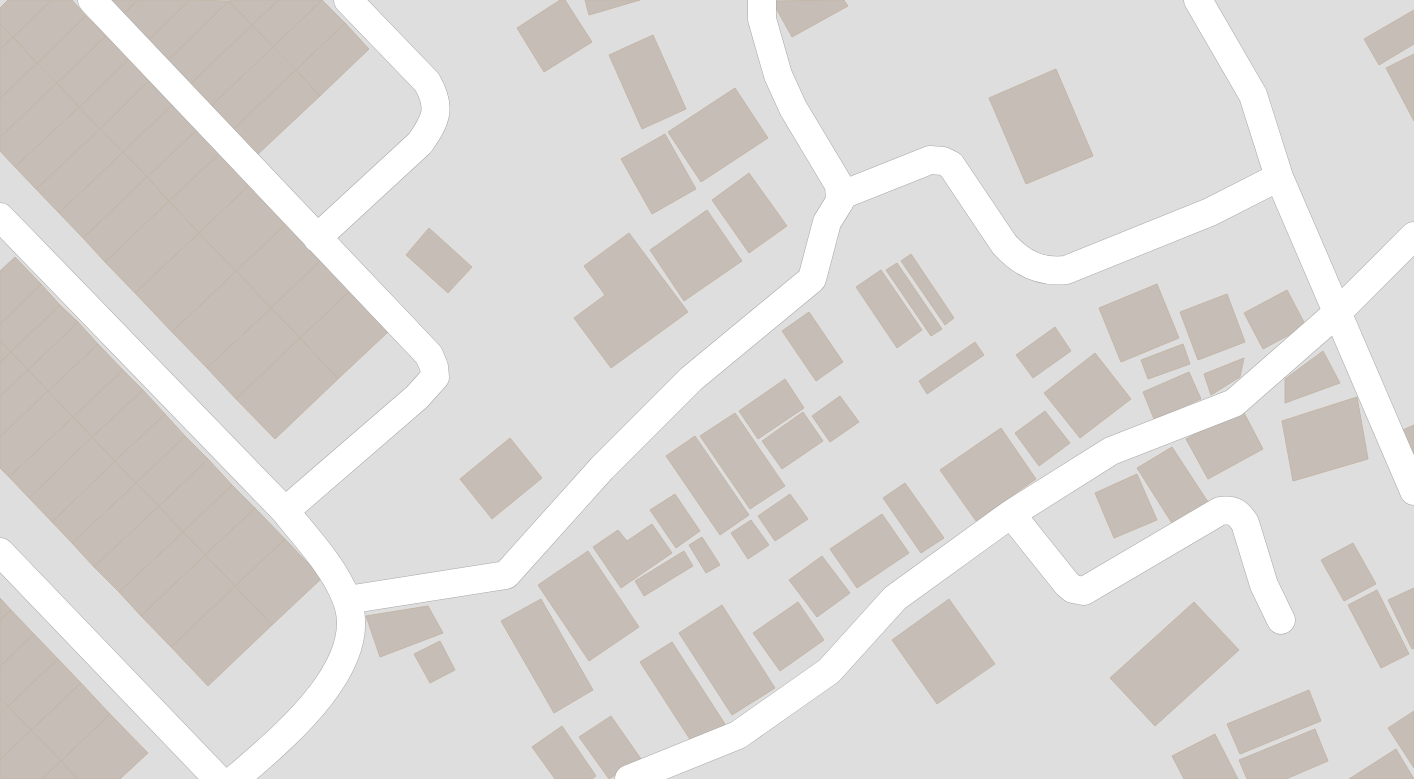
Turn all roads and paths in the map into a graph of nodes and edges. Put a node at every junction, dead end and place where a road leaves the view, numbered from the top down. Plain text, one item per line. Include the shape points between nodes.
1 (92, 0) edge
2 (348, 0) edge
3 (762, 0) edge
4 (1198, 0) edge
5 (1279, 177) junction
6 (842, 195) junction
7 (0, 217) edge
8 (1414, 236) edge
9 (317, 238) junction
10 (1338, 312) junction
11 (1414, 491) edge
12 (285, 511) junction
13 (1011, 514) junction
14 (0, 552) edge
15 (347, 600) junction
16 (1281, 620) dead end
17 (218, 779) edge
18 (235, 779) edge
19 (629, 779) edge

1 - 9 street
2 - 9 street via 427,82 437,107 432,125 420,144
3 - 6 street via 762,19 778,75
4 - 5 street via 1253,95
5 - 6 street via 1210,212 1066,270 1052,272 1014,256 951,165 944,161 930,160
5 - 10 street
6 - 15 street via 839,206 826,222 812,279 691,379 602,468 506,575
7 - 12 street
8 - 10 street
9 - 12 street via 429,355 435,377 417,397
10 - 11 street
10 - 13 street via 1234,403 1111,451
12 - 15 street via 335,575
13 - 16 street via 1068,584 1084,591 1220,511 1230,510 1239,514 1245,523 1264,585
13 - 19 street via 895,598 830,671 738,734
14 - 17 street
15 - 18 street via 349,645 337,671 291,729

